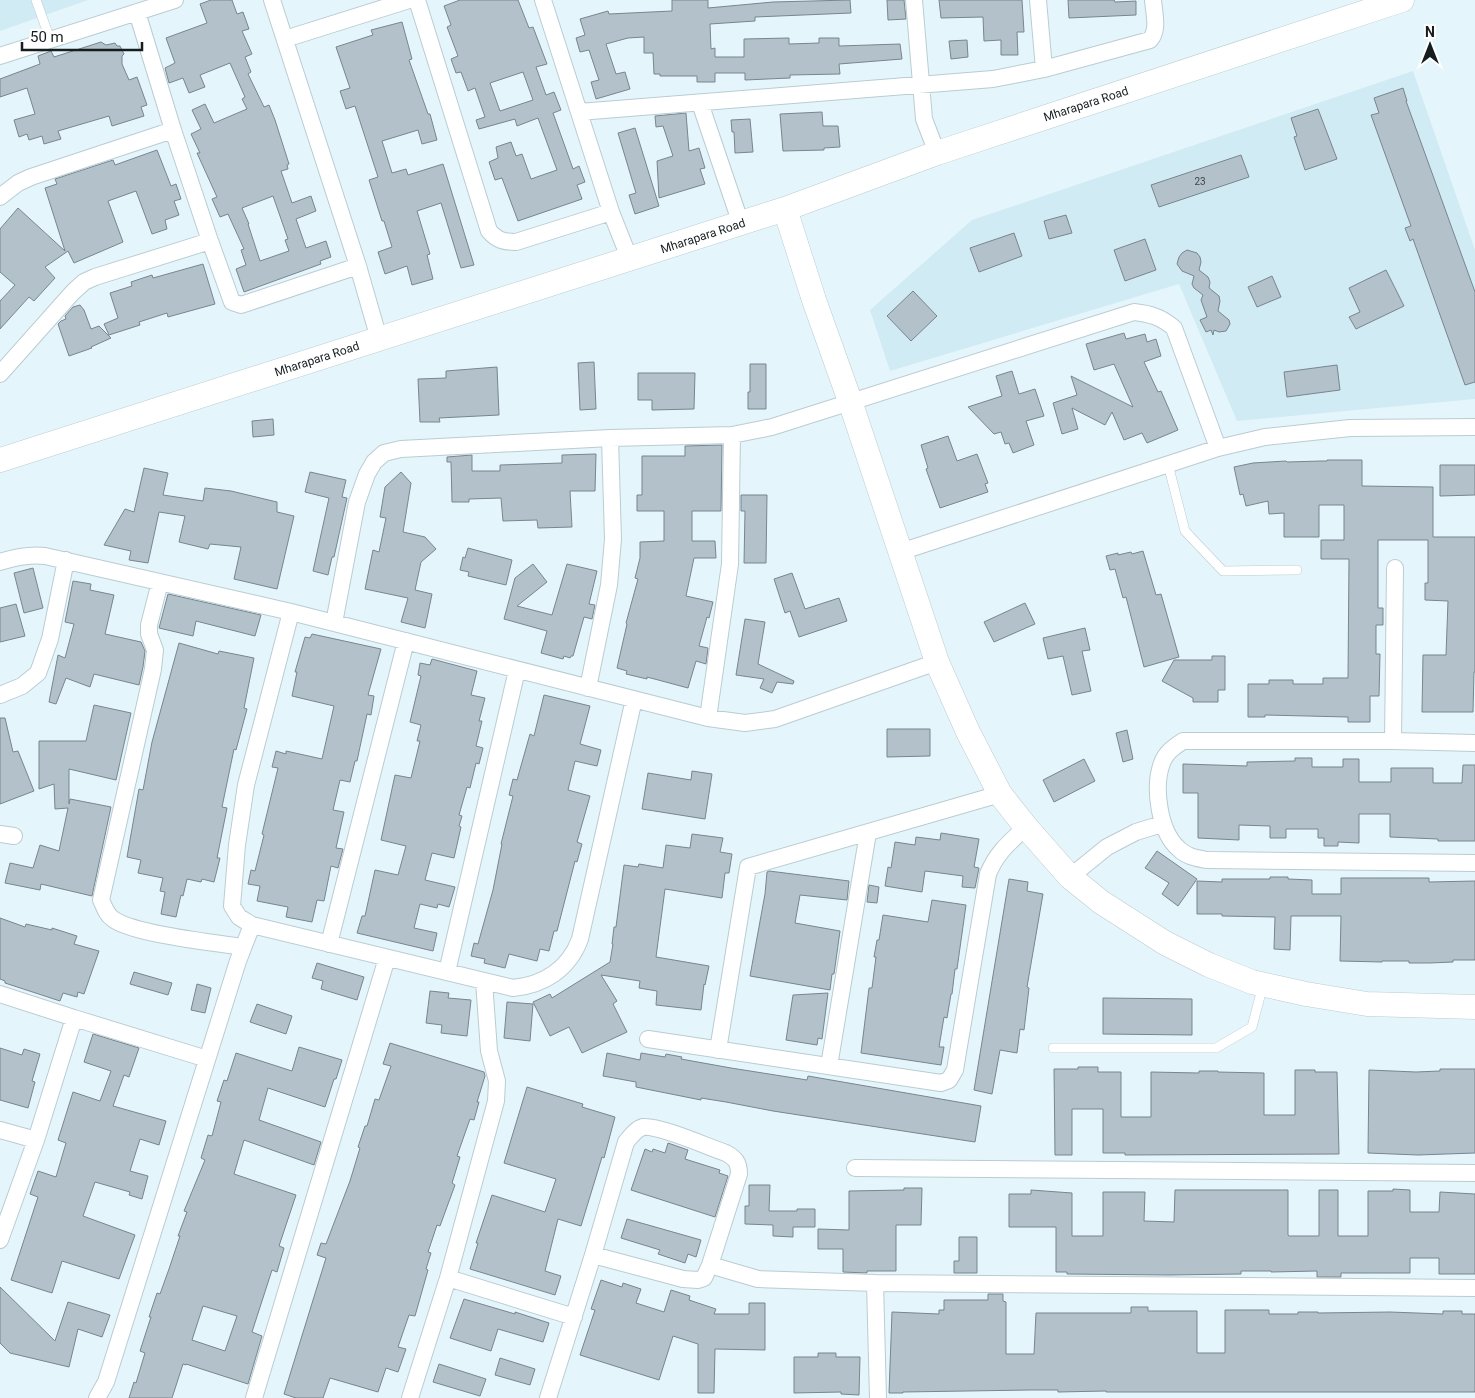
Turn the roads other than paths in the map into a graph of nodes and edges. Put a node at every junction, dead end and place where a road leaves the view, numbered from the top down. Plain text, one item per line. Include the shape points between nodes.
1 (36, 0) edge
2 (175, 0) edge
3 (272, 0) edge
4 (409, 0) edge
5 (417, 0) edge
6 (544, 0) edge
7 (914, 0) edge
8 (1038, 0) edge
9 (1153, 0) edge
10 (1402, 0) edge
11 (137, 12) junction
12 (50, 39) junction
13 (285, 39) junction
14 (0, 56) edge
15 (1044, 69) junction
16 (921, 85) junction
17 (700, 103) junction
18 (579, 112) junction
19 (173, 130) junction
20 (937, 153) junction
21 (0, 197) edge
22 (785, 209) junction
23 (611, 212) junction
24 (741, 224) junction
25 (210, 241) junction
26 (630, 260) junction
27 (358, 266) junction
28 (379, 339) junction
29 (0, 374) edge
30 (850, 401) junction
31 (1475, 427) edge
32 (732, 435) junction
33 (610, 438) junction
34 (1218, 448) junction
35 (0, 460) edge
36 (1168, 464) junction
37 (900, 552) junction
38 (66, 560) junction
39 (0, 562) edge
40 (1395, 568) dead end
41 (1297, 570) dead end
42 (160, 582) junction
43 (291, 612) junction
44 (334, 623) junction
45 (406, 641) junction
46 (937, 662) junction
47 (517, 670) junction
48 (588, 688) junction
49 (0, 695) edge
50 (634, 699) junction
51 (708, 718) junction
52 (1393, 741) junction
53 (1475, 743) edge
54 (1000, 794) junction
55 (1162, 824) junction
56 (1026, 827) junction
57 (868, 833) junction
58 (1475, 863) edge
59 (1070, 877) junction
60 (252, 925) junction
61 (330, 944) junction
62 (243, 947) junction
63 (387, 958) junction
64 (447, 972) junction
65 (484, 981) junction
66 (1263, 984) junction
67 (0, 994) edge
68 (1475, 1007) edge
69 (74, 1018) junction
70 (648, 1040) dead end
71 (1053, 1048) dead end
72 (718, 1050) junction
73 (207, 1059) junction
74 (829, 1066) junction
75 (0, 1130) edge
76 (36, 1140) junction
77 (855, 1168) dead end
78 (1475, 1173) edge
79 (0, 1240) edge
80 (593, 1255) junction
81 (710, 1265) junction
82 (448, 1278) junction
83 (875, 1283) junction
84 (1475, 1288) edge
85 (574, 1317) junction
86 (97, 1398) edge
87 (254, 1398) edge
88 (410, 1398) edge
89 (548, 1398) edge
90 (878, 1398) edge

1 - 12 lane
2 - 11 street
3 - 13 street
4 - 13 street
5 - 23 street via 489,231 496,239 516,242
6 - 18 street
7 - 16 street
8 - 15 street
9 - 15 street via 1156,29 1150,40
10 - 20 main road, Mharapara Road
11 - 12 street
11 - 19 street
12 - 14 street
13 - 27 street
15 - 16 street via 993,79
16 - 17 street
16 - 20 street via 924,119
17 - 18 street
17 - 24 street
18 - 23 street
19 - 21 street via 31,177
19 - 25 street
20 - 22 main road, Mharapara Road
22 - 24 main road, Mharapara Road
22 - 30 main road
23 - 26 street
24 - 26 main road, Mharapara Road
25 - 27 street via 232,302 241,305
25 - 29 street via 84,282
26 - 28 main road, Mharapara Road
27 - 28 street
28 - 35 main road, Mharapara Road
30 - 32 street via 772,427
30 - 34 street via 1134,312 1150,314 1174,328
30 - 37 main road
31 - 34 street via 1350,428 1265,437
32 - 33 street
32 - 51 street via 730,564
33 - 44 street via 401,449 384,453 374,462 357,502
33 - 48 street via 614,539 609,585
34 - 36 street
36 - 37 street
36 - 41 lane via 1185,531 1223,571
37 - 46 main road
38 - 39 street via 32,554
38 - 42 street
38 - 49 street via 50,639 38,673 22,686
40 - 52 street
42 - 43 street
42 - 62 street via 149,625 155,650 153,669 101,900 108,915 134,928
43 - 44 street
43 - 60 street via 246,785 237,846 232,906 239,917
44 - 45 street
45 - 47 street
45 - 61 street
46 - 51 street via 775,719 745,724
46 - 54 main road
47 - 48 street
47 - 64 street
48 - 50 street
50 - 51 street
50 - 65 street via 576,952 562,968 530,986 513,988
52 - 53 street
52 - 55 street via 1183,741 1170,750 1162,762 1157,781
54 - 56 main road
54 - 57 street
55 - 58 street via 1179,850 1191,857 1207,860
55 - 59 street via 1108,846
56 - 59 main road
56 - 74 street via 1002,849 988,874 955,1070 949,1080 941,1082
57 - 72 street via 748,867
57 - 74 street
59 - 66 main road via 1101,902 1165,943 1209,965
60 - 61 street
60 - 62 street
61 - 63 street
62 - 73 street
63 - 64 street
63 - 87 street
64 - 65 street
65 - 82 street via 489,1052 497,1081 496,1101
66 - 68 main road via 1367,1004
66 - 71 lane via 1252,1027 1216,1048
67 - 69 street
69 - 73 street
69 - 76 street
70 - 72 street
72 - 74 street
73 - 86 street via 106,1382
75 - 76 street
76 - 79 street
77 - 78 street
80 - 81 street via 683,1279 704,1278
80 - 81 street via 626,1142 642,1128 655,1128 726,1153 738,1165
80 - 85 street
81 - 83 street via 758,1280
82 - 85 street
82 - 88 street
83 - 84 street
83 - 90 street
85 - 89 street

